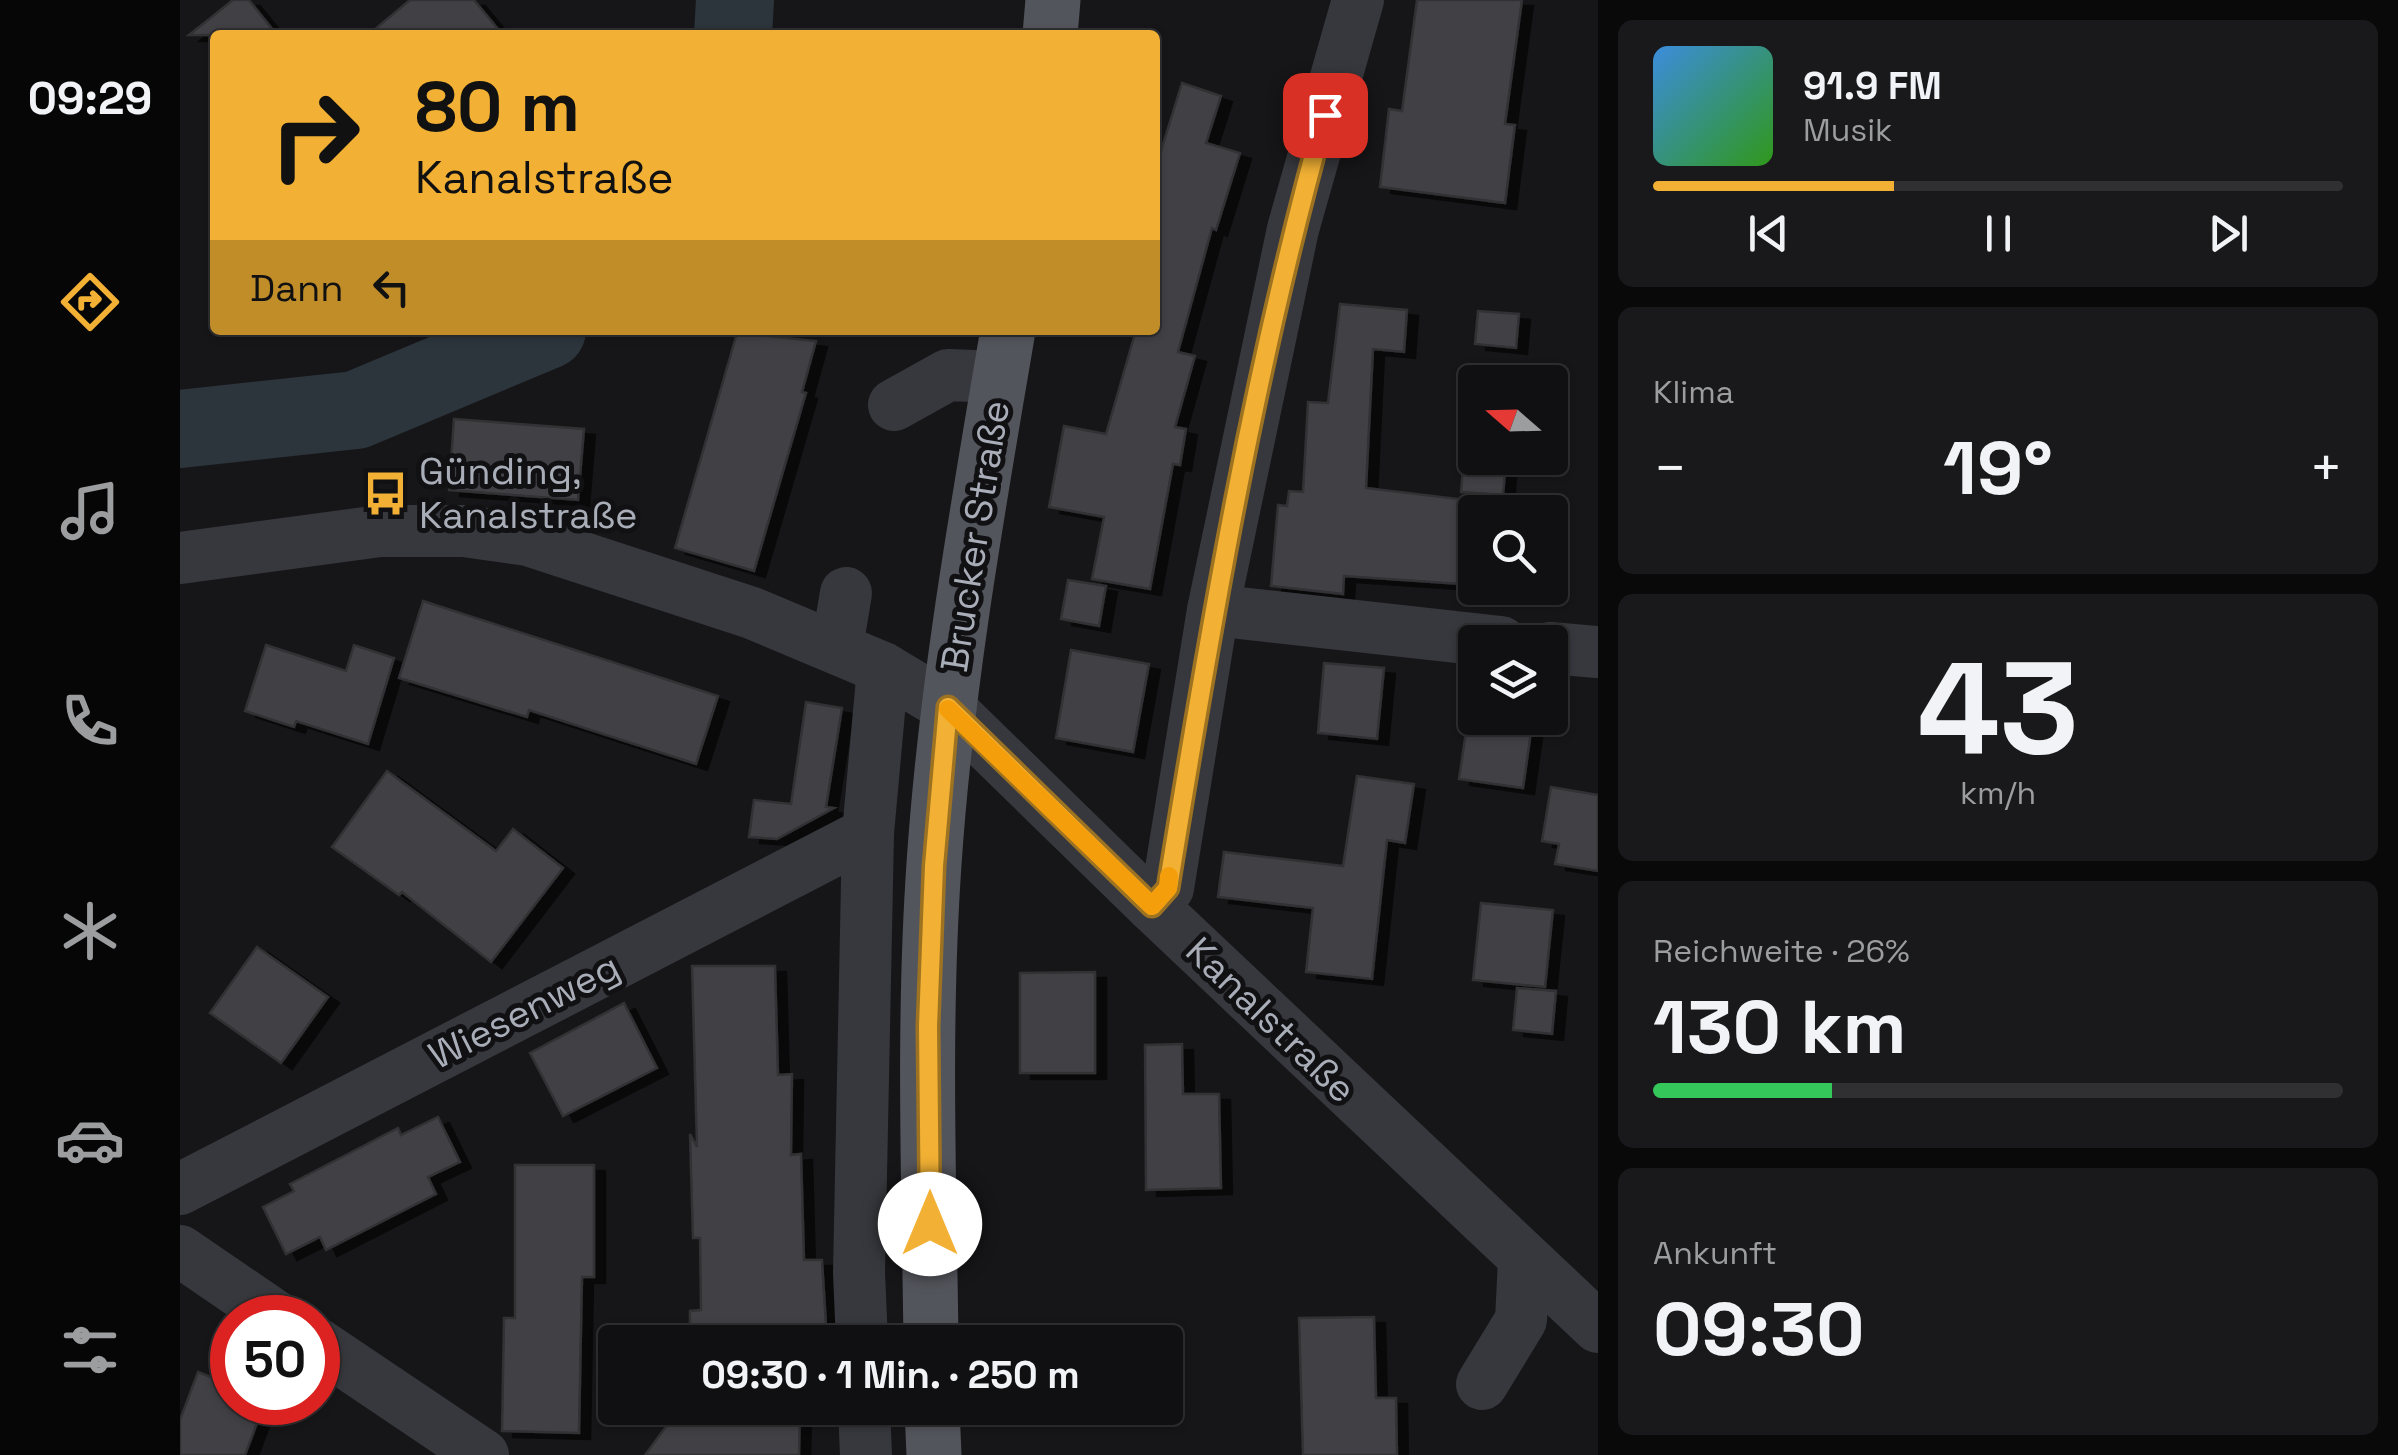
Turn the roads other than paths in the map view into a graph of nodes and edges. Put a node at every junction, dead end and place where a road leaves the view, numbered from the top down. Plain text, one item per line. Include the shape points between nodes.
1 (1053, 0) edge
2 (1358, 0) edge
3 (1050, 30) edge
4 (1004, 354) edge
5 (894, 406) dead end
6 (180, 558) edge
7 (846, 593) dead end
8 (1213, 610) junction
9 (1458, 637) edge
10 (1568, 650) edge
11 (1598, 652) edge
12 (860, 657) junction
13 (948, 707) junction
14 (868, 834) junction
15 (1152, 906) junction
16 (180, 1189) edge
17 (180, 1251) edge
18 (1524, 1260) junction
19 (244, 1295) edge
20 (861, 1325) edge
21 (931, 1325) edge
22 (1598, 1327) edge
23 (340, 1359) edge
24 (1482, 1384) dead end
25 (865, 1425) edge
26 (933, 1425) edge
27 (482, 1455) edge
28 (866, 1455) edge
29 (934, 1455) edge

1 - 3 main road
2 - 8 street via 1293,229
4 - 5 street
4 - 13 main road, Brucker Straße
6 - 12 street, Kanalstraße via 380,530 528,540 675,586
7 - 12 street
8 - 9 street
8 - 15 street via 1168,888
10 - 11 street
12 - 13 street, Kanalstraße
12 - 14 street
13 - 15 street, Kanalstraße
13 - 21 main road, Brucker Straße via 928,1026
14 - 16 street, Wiesenweg
14 - 20 street
15 - 18 street, Kanalstraße
17 - 19 street
18 - 22 street, Kanalstraße
18 - 24 street via 1522,1320
23 - 27 street
25 - 28 street
26 - 29 main road

